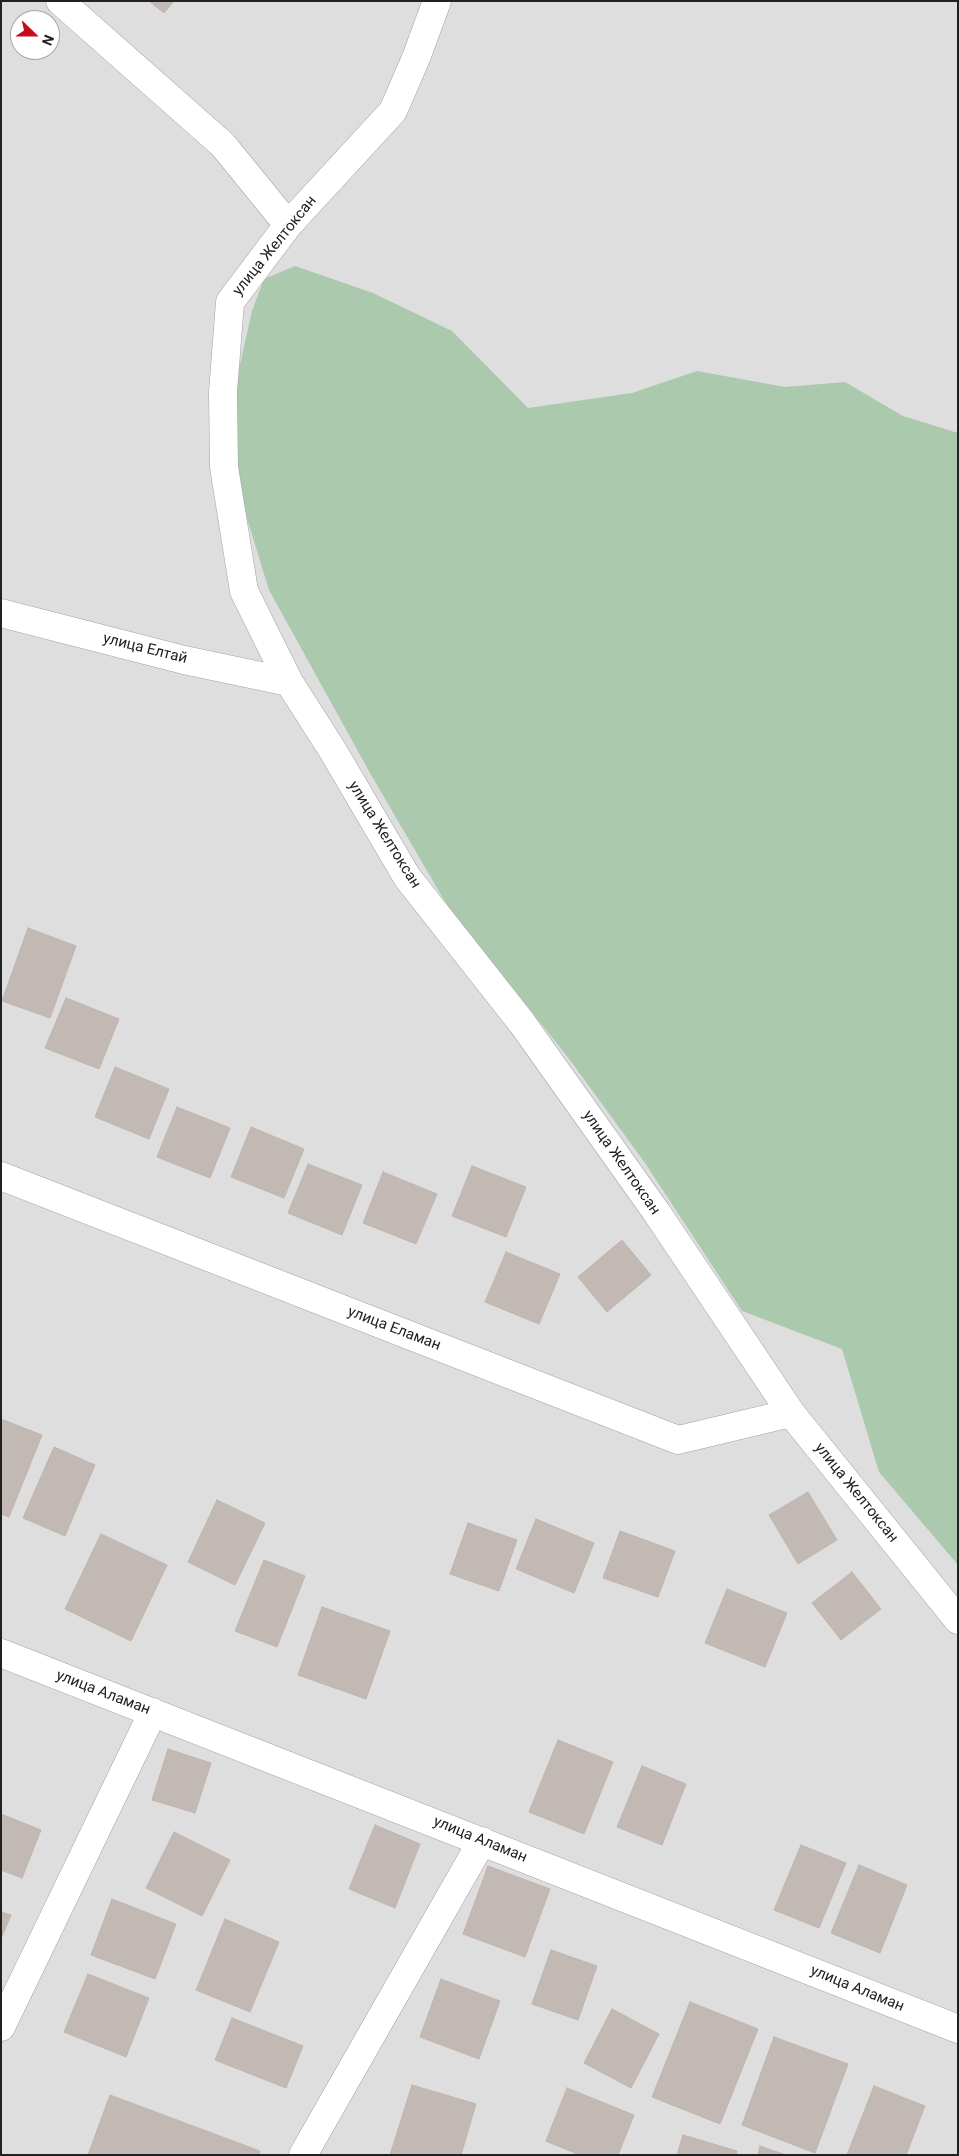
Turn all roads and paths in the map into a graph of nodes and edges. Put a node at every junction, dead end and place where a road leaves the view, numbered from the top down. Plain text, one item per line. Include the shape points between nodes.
1 (60, 1) edge
2 (437, 1) edge
3 (288, 226) junction
4 (1, 613) edge
5 (289, 682) junction
6 (1, 1176) edge
7 (791, 1413) junction
8 (958, 1620) edge
9 (1, 1653) edge
10 (153, 1712) junction
11 (482, 1841) junction
12 (1, 2027) edge
13 (958, 2029) edge
14 (303, 2155) edge

1 - 3 street via 224,145
2 - 3 street, улица Желтоксан via 393,111
3 - 5 street, улица Желтоксан via 230,302 223,392 224,467 244,591
4 - 5 street, улица Елтай via 184,660
5 - 7 street, улица Желтоксан via 407,876 522,1023 657,1213
6 - 7 street, улица Еламан via 678,1440
7 - 8 street, улица Желтоксан
9 - 10 street, улица Аламан
10 - 11 street, улица Аламан
10 - 12 street
11 - 13 street, улица Аламан
11 - 14 street

